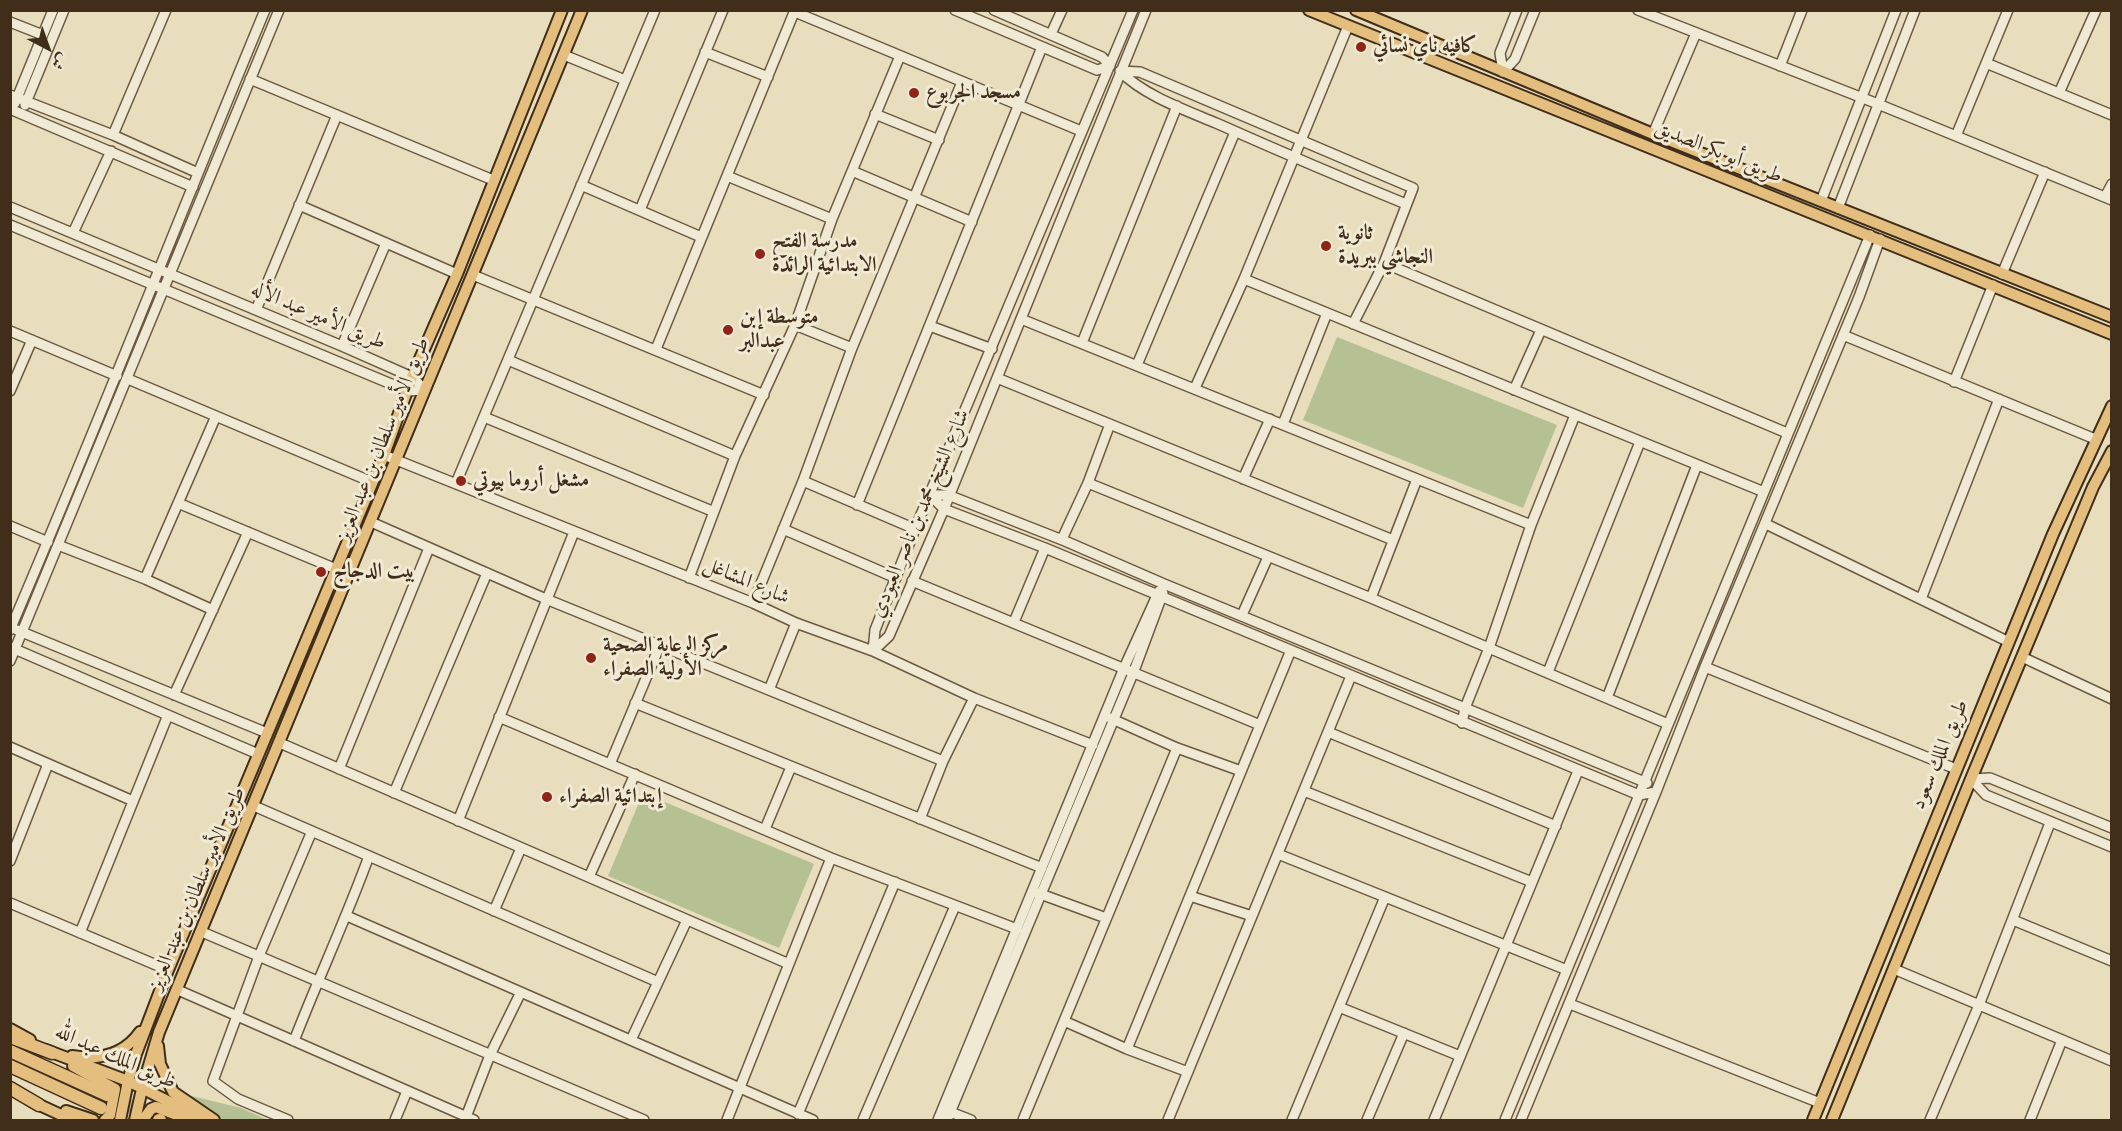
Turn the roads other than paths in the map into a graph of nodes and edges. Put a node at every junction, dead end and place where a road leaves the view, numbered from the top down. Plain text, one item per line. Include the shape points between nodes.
1 (53, 10) edge
2 (64, 10) edge
3 (166, 10) edge
4 (265, 10) edge
5 (279, 10) edge
6 (562, 10) edge
7 (582, 10) edge
8 (655, 10) edge
9 (723, 10) edge
10 (955, 10) edge
11 (993, 10) edge
12 (1062, 10) edge
13 (1133, 10) edge
14 (1146, 10) edge
15 (1309, 10) edge
16 (1356, 10) edge
17 (1517, 10) edge
18 (1535, 10) edge
19 (1638, 10) edge
20 (1802, 10) edge
21 (1896, 10) edge
22 (1915, 10) edge
23 (2008, 10) edge
24 (2096, 10) edge
25 (795, 11) edge
26 (10, 22) edge
27 (1348, 26) junction
28 (1696, 33) junction
29 (1052, 34) junction
30 (43, 35) junction
31 (1042, 47) junction
32 (705, 52) junction
33 (564, 55) junction
34 (900, 56) junction
35 (1986, 63) junction
36 (1110, 66) junction
37 (1780, 66) junction
38 (1120, 71) junction
39 (1503, 72) junction
40 (768, 77) junction
41 (250, 80) junction
42 (625, 80) junction
43 (962, 82) junction
44 (2059, 93) junction
45 (18, 98) edge
46 (1861, 98) junction
47 (1878, 104) junction
48 (1019, 106) junction
49 (1177, 106) junction
50 (15, 110) edge
51 (875, 114) junction
52 (2112, 115) edge
53 (337, 116) junction
54 (1081, 131) junction
55 (1235, 132) junction
56 (1653, 134) junction
57 (113, 135) junction
58 (1956, 136) junction
59 (939, 140) junction
60 (1301, 140) junction
61 (111, 151) junction
62 (1294, 158) junction
63 (852, 171) junction
64 (2045, 172) junction
65 (198, 173) junction
66 (727, 176) junction
67 (493, 180) junction
68 (2112, 184) edge
69 (581, 185) junction
70 (193, 187) junction
71 (914, 199) junction
72 (2108, 199) edge
73 (1821, 201) junction
74 (1406, 204) junction
75 (299, 205) junction
76 (10, 207) edge
77 (1838, 207) junction
78 (640, 210) junction
79 (832, 219) junction
80 (972, 222) junction
81 (10, 225) edge
82 (1882, 225) junction
83 (73, 234) junction
84 (701, 237) junction
85 (1875, 237) junction
86 (386, 243) junction
87 (1384, 263) junction
88 (158, 269) junction
89 (2002, 273) junction
90 (170, 274) junction
91 (457, 274) junction
92 (473, 275) junction
93 (1244, 279) junction
94 (153, 284) junction
95 (1993, 285) junction
96 (165, 289) junction
97 (533, 300) junction
98 (255, 310) junction
99 (1327, 313) junction
100 (2112, 317) edge
101 (1021, 319) junction
102 (1353, 324) junction
103 (795, 325) junction
104 (930, 326) junction
105 (1541, 330) junction
106 (10, 331) edge
107 (2112, 334) edge
108 (1843, 335) junction
109 (32, 340) junction
110 (1082, 343) junction
111 (342, 346) junction
112 (852, 348) junction
113 (656, 349) junction
114 (992, 350) junction
115 (508, 360) junction
116 (1137, 365) junction
117 (117, 376) junction
118 (412, 377) junction
119 (997, 378) junction
120 (128, 379) junction
121 (1954, 382) junction
122 (1195, 388) junction
123 (425, 390) junction
124 (1514, 390) junction
125 (10, 391) edge
126 (408, 392) junction
127 (764, 395) junction
128 (1999, 399) junction
129 (2112, 406) edge
130 (1575, 415) junction
131 (216, 416) junction
132 (484, 417) junction
133 (1270, 419) junction
134 (1110, 424) junction
135 (1283, 424) junction
136 (1787, 433) junction
137 (2095, 439) junction
138 (1640, 442) junction
139 (2112, 451) edge
140 (384, 455) junction
141 (735, 456) junction
142 (397, 461) junction
143 (1697, 465) junction
144 (1417, 478) junction
145 (1243, 479) junction
146 (372, 482) junction
147 (802, 482) junction
148 (456, 483) junction
149 (1088, 483) junction
150 (1764, 492) junction
151 (930, 495) junction
152 (948, 495) junction
153 (178, 503) junction
154 (857, 505) junction
155 (944, 509) junction
156 (712, 511) junction
157 (371, 522) junction
158 (1766, 524) junction
159 (1531, 525) junction
160 (10, 526) edge
161 (783, 529) junction
162 (915, 529) junction
163 (248, 532) junction
164 (574, 532) junction
165 (1062, 539) junction
166 (1393, 540) junction
167 (48, 542) junction
168 (58, 545) junction
169 (429, 548) junction
170 (1045, 548) junction
171 (1269, 557) junction
172 (336, 569) junction
173 (488, 573) junction
174 (689, 578) junction
175 (896, 578) junction
176 (145, 579) junction
177 (912, 581) junction
178 (1164, 584) junction
179 (1159, 596) junction
180 (1371, 598) junction
181 (546, 599) junction
182 (1921, 599) junction
183 (753, 603) junction
184 (213, 610) junction
185 (1242, 615) junction
186 (1014, 622) junction
187 (796, 623) junction
188 (11, 628) edge
189 (22, 632) junction
190 (2009, 642) junction
191 (660, 645) junction
192 (13, 648) edge
193 (1489, 648) junction
194 (1291, 650) junction
195 (873, 651) junction
196 (2022, 657) junction
197 (10, 661) edge
198 (1705, 667) junction
199 (1129, 670) junction
200 (1548, 672) junction
201 (1351, 676) junction
202 (769, 690) junction
203 (174, 695) junction
204 (974, 698) junction
205 (1607, 698) junction
206 (2112, 699) edge
207 (636, 703) junction
208 (1465, 708) junction
209 (168, 715) junction
210 (499, 717) junction
211 (1109, 718) junction
212 (1462, 723) junction
213 (1668, 724) junction
214 (1260, 725) junction
215 (1328, 732) junction
216 (267, 733) junction
217 (280, 743) junction
218 (1093, 746) junction
219 (10, 747) edge
220 (1177, 748) junction
221 (258, 754) junction
222 (943, 761) junction
223 (48, 764) junction
224 (610, 764) junction
225 (791, 766) junction
226 (339, 769) junction
227 (1956, 769) junction
228 (1241, 771) junction
229 (1578, 771) junction
230 (635, 774) junction
231 (1971, 779) junction
232 (1645, 780) junction
233 (1304, 791) junction
234 (1656, 792) junction
235 (394, 793) junction
236 (1639, 795) junction
237 (133, 801) junction
238 (254, 806) junction
239 (920, 819) junction
240 (458, 821) junction
241 (2050, 823) junction
242 (1556, 826) junction
243 (2112, 828) edge
244 (765, 829) junction
245 (312, 831) junction
246 (2112, 847) edge
247 (521, 848) junction
248 (1278, 854) junction
249 (369, 856) junction
250 (831, 858) junction
251 (10, 861) edge
252 (1042, 868) junction
253 (589, 877) junction
254 (895, 882) junction
255 (1532, 882) junction
256 (1037, 893) junction
257 (1190, 896) junction
258 (1385, 897) junction
259 (10, 903) edge
260 (955, 906) junction
261 (494, 911) junction
262 (347, 916) junction
263 (1252, 916) junction
264 (1106, 918) junction
265 (687, 920) junction
266 (2013, 920) junction
267 (1017, 929) junction
268 (202, 932) junction
269 (80, 933) junction
270 (1506, 946) junction
271 (259, 956) junction
272 (2112, 961) edge
273 (789, 964) junction
274 (1894, 969) junction
275 (168, 970) junction
276 (1567, 970) junction
277 (317, 981) junction
278 (658, 982) junction
279 (178, 990) junction
280 (521, 992) junction
281 (1570, 1004) junction
282 (1979, 1005) junction
283 (1339, 1007) junction
284 (236, 1015) junction
285 (150, 1017) junction
286 (1064, 1021) junction
287 (10, 1029) edge
288 (159, 1032) junction
289 (1404, 1033) junction
290 (10, 1037) edge
291 (631, 1040) junction
292 (2062, 1040) junction
293 (294, 1041) junction
294 (1127, 1049) junction
295 (10, 1051) edge
296 (52, 1053) junction
297 (490, 1055) junction
298 (1460, 1056) junction
299 (2112, 1061) edge
300 (10, 1066) edge
301 (1188, 1072) junction
302 (128, 1081) junction
303 (142, 1089) junction
304 (739, 1089) junction
305 (10, 1090) edge
306 (407, 1091) junction
307 (107, 1095) tunnel mouth
308 (1820, 1103) junction
309 (39, 1105) junction
310 (103, 1114) edge
311 (798, 1114) junction
312 (947, 1114) edge
313 (470, 1119) edge
314 (59, 1120) edge
315 (72, 1120) edge
316 (93, 1120) edge
317 (120, 1120) edge
318 (135, 1120) edge
319 (143, 1120) edge
320 (191, 1120) edge
321 (205, 1120) edge
322 (214, 1120) edge
323 (288, 1120) edge
324 (395, 1120) edge
325 (644, 1120) edge
326 (726, 1120) edge
327 (813, 1120) edge
328 (863, 1120) edge
329 (938, 1120) edge
330 (971, 1120) edge
331 (1023, 1120) edge
332 (1168, 1120) edge
333 (1292, 1120) edge
334 (1367, 1120) edge
335 (1434, 1120) edge
336 (1505, 1120) edge
337 (1521, 1120) edge
338 (1813, 1120) edge
339 (1832, 1120) edge
340 (1930, 1120) edge
341 (2030, 1120) edge

1 - 30 street
2 - 45 street
3 - 57 street
4 - 65 street
5 - 41 street
6 - 67 main road, طريق الأمير سلطان بن عبد العزيز
7 - 33 main road, طريق الأمير سلطان بن عبد العزيز
8 - 42 street
9 - 32 street
10 - 31 street
11 - 29 street
12 - 29 street
13 - 36 street, شارع الشيخ محمد بن ناصر العبودي
14 - 38 street, شارع الشيخ محمد بن ناصر العبودي
15 - 27 main road, طريق أبو بكر الصديق
16 - 39 main road, طريق أبو بكر الصديق
17 - 39 street via 1500,53
18 - 39 street via 1515,59
19 - 28 street
20 - 37 street
21 - 46 street
22 - 47 street
23 - 35 street
24 - 44 street
25 - 34 street
25 - 40 street
26 - 30 street
27 - 60 street
27 - 85 main road, طريق أبو بكر الصديق
28 - 37 street
28 - 56 street
29 - 36 street via 1102,57
30 - 45 street
31 - 36 street via 1097,70
31 - 48 street
32 - 40 street
32 - 78 street
33 - 42 street
33 - 92 main road, طريق الأمير سلطان بن عبد العزيز
34 - 43 street
34 - 51 street
35 - 44 street
35 - 58 street
36 - 54 street, شارع الشيخ محمد بن ناصر العبودي
37 - 46 street
38 - 49 street via 1130,82
38 - 60 street via 1140,72
38 - 101 street, شارع الشيخ محمد بن ناصر العبودي
39 - 56 main road, طريق أبو بكر الصديق
40 - 66 street
41 - 53 street
41 - 90 street
42 - 69 street
43 - 48 street
43 - 59 street
44 - 52 street
45 - 50 street
45 - 57 street
46 - 47 street
46 - 73 street
47 - 58 street
47 - 77 street
48 - 54 street
48 - 80 street
49 - 55 street
49 - 110 street
50 - 61 street
51 - 59 street
51 - 63 street
53 - 67 street
53 - 75 street
54 - 114 street, شارع الشيخ محمد بن ناصر العبودي
55 - 62 street
55 - 116 street
56 - 73 main road, طريق أبو بكر الصديق
57 - 65 street
58 - 64 street
59 - 71 street
60 - 62 street
60 - 74 street via 1413,188
61 - 70 street
61 - 83 street
62 - 74 street
62 - 93 street
63 - 71 street
63 - 79 street
64 - 72 street
64 - 89 street
65 - 70 street
66 - 79 street
66 - 84 street
67 - 91 main road, طريق الأمير سلطان بن عبد العزيز
68 - 72 street
69 - 78 street
69 - 97 street
70 - 88 street
71 - 80 street
71 - 112 street
73 - 77 main road, طريق أبو بكر الصديق
74 - 87 street
75 - 86 street
75 - 98 street
76 - 83 street, طريق الأمير عبد الأله
77 - 82 main road, طريق أبو بكر الصديق
78 - 84 street
79 - 103 street
80 - 104 street
81 - 94 street, طريق الأمير عبد الأله
82 - 85 main road
82 - 89 main road, طريق أبو بكر الصديق
83 - 88 street, طريق الأمير عبد الأله
84 - 113 street
85 - 95 main road, طريق أبو بكر الصديق
85 - 108 street
85 - 136 street
86 - 91 street
86 - 111 street
87 - 102 street
87 - 105 street
88 - 90 street, طريق الأمير عبد الأله
88 - 94 street
89 - 100 main road, طريق أبو بكر الصديق
90 - 96 street
90 - 98 street, طريق الأمير عبد الأله
91 - 118 main road, طريق الأمير سلطان بن عبد العزيز
92 - 97 street
92 - 123 main road, طريق الأمير سلطان بن عبد العزيز
93 - 99 street
93 - 122 street
94 - 96 street, طريق الأمير عبد الأله
94 - 117 street
95 - 107 main road, طريق أبو بكر الصديق
95 - 121 street
96 - 120 street
96 - 126 street, طريق الأمير عبد الأله
97 - 113 street
97 - 115 street
98 - 111 street, طريق الأمير عبد الأله
99 - 102 street
99 - 135 street
101 - 110 street
101 - 119 street, شارع الشيخ محمد بن ناصر العبودي
102 - 124 street
103 - 112 street
103 - 127 street
104 - 114 street
104 - 154 street
105 - 124 street
105 - 136 street
106 - 109 street
108 - 121 street
108 - 158 street
109 - 117 street
109 - 125 street
110 - 116 street
111 - 118 street, طريق الأمير عبد الأله
112 - 147 street
113 - 127 street
114 - 151 street, شارع الشيخ محمد بن ناصر العبودي
115 - 132 street
115 - 141 street
116 - 122 street
117 - 167 street
118 - 123 street, طريق الأمير عبد الأله
118 - 126 main road, طريق الأمير سلطان بن عبد العزيز
119 - 134 street
119 - 152 street, شارع الشيخ محمد بن ناصر العبودي
120 - 131 street
120 - 168 street
121 - 128 street
122 - 133 street
123 - 126 street, طريق الأمير عبد الأله
123 - 142 main road, طريق الأمير سلطان بن عبد العزيز
124 - 130 street
126 - 140 main road, طريق الأمير سلطان بن عبد العزيز
127 - 141 street
128 - 137 street
128 - 182 street
129 - 137 main road, طريق الملك سعود
130 - 138 street
130 - 159 street
131 - 146 street
131 - 153 street
132 - 148 street
132 - 156 street
133 - 135 street
133 - 145 street
134 - 145 street
134 - 149 street
135 - 144 street
136 - 150 street
137 - 190 main road, طريق الملك سعود
138 - 143 street
138 - 200 street
139 - 196 main road, طريق الملك سعود
140 - 142 street, شارع المشاغل
140 - 146 main road, طريق الأمير سلطان بن عبد العزيز
141 - 156 street
142 - 148 street, شارع المشاغل
142 - 157 main road, طريق الأمير سلطان بن عبد العزيز
143 - 150 street
143 - 205 street
144 - 159 street
144 - 166 street
145 - 166 street
146 - 172 main road, طريق الأمير سلطان بن عبد العزيز
147 - 154 street
147 - 161 street
148 - 164 street, شارع المشاغل
149 - 165 street
149 - 171 street
150 - 213 street
151 - 152 street
151 - 155 street
151 - 162 street, شارع الشيخ محمد بن ناصر العبودي
152 - 155 street, شارع الشيخ محمد بن ناصر العبودي
152 - 165 street
153 - 163 street
153 - 176 street
154 - 162 street
155 - 170 street
155 - 177 street, شارع الشيخ محمد بن ناصر العبودي
156 - 174 street
157 - 169 street
157 - 217 main road, طريق الأمير سلطان بن عبد العزيز
158 - 182 street
158 - 198 street
159 - 193 street
160 - 167 street
161 - 175 street
161 - 183 street
162 - 175 street, شارع الشيخ محمد بن ناصر العبودي
163 - 172 street
163 - 184 street
164 - 174 street, شارع المشاغل
164 - 181 street
165 - 178 street
166 - 180 street
167 - 188 street
168 - 176 street
168 - 189 street
169 - 173 street
169 - 226 street
170 - 179 street
170 - 186 street
171 - 180 street
171 - 185 street
172 - 216 main road, طريق الأمير سلطان بن عبد العزيز
173 - 181 street
173 - 235 street
174 - 183 street, شارع المشاغل
175 - 195 street, شارع الشيخ محمد بن ناصر العبودي via 875,630
176 - 184 street
177 - 186 street
177 - 195 street, شارع الشيخ محمد بن ناصر العبودي via 889,636
178 - 179 street
178 - 185 street
179 - 194 street
179 - 199 street
180 - 193 street
181 - 191 street
181 - 210 street
182 - 190 street
183 - 187 street, شارع المشاغل
184 - 203 street
185 - 208 street
186 - 199 street
187 - 195 street, شارع المشاغل
187 - 202 street
188 - 189 street
189 - 192 street
189 - 203 street
190 - 227 main road, طريق الملك سعود
191 - 202 street
191 - 207 street
192 - 197 street
192 - 209 street
193 - 200 street
193 - 208 street
194 - 201 street
194 - 214 street
195 - 204 street, شارع المشاغل
196 - 206 street
196 - 231 main road, طريق الملك سعود
198 - 227 street
198 - 234 street
199 - 211 street
199 - 214 street
200 - 205 street
201 - 212 street
201 - 215 street
202 - 222 street
203 - 216 street
204 - 218 street, شارع المشاغل
204 - 222 street
205 - 213 street
207 - 224 street
207 - 225 street
208 - 212 street
208 - 232 street
209 - 221 street
209 - 237 street
210 - 224 street
210 - 240 street
211 - 218 street
211 - 220 street
211 - 256 street
212 - 229 street
213 - 232 street
214 - 228 street
215 - 233 street
215 - 242 street
216 - 221 main road, طريق الأمير سلطان بن عبد العزيز
217 - 226 street
217 - 238 main road, طريق الأمير سلطان بن عبد العزيز
218 - 252 street
219 - 223 street
220 - 228 street
220 - 264 street
221 - 275 main road, طريق الأمير سلطان بن عبد العزيز
222 - 239 street
223 - 237 street
223 - 251 street
224 - 230 street
225 - 239 street
225 - 244 street
226 - 235 street
227 - 308 main road, طريق الملك سعود
228 - 257 street
229 - 236 street
229 - 242 street
230 - 244 street
230 - 253 street
231 - 241 street via 1986,795
231 - 243 street via 1990,778
231 - 274 main road, طريق الملك سعود
232 - 234 street
232 - 236 street
233 - 248 street
233 - 255 street
234 - 236 street
234 - 281 street
235 - 240 street
236 - 276 street
237 - 269 street
238 - 245 street
238 - 268 main road, طريق الأمير سلطان بن عبد العزيز
239 - 252 street
240 - 247 street
241 - 246 street
241 - 266 street
242 - 255 street
244 - 250 street
245 - 249 street
245 - 271 street
247 - 253 street
247 - 261 street
248 - 258 street
248 - 263 street
249 - 261 street
249 - 262 street
250 - 254 street
250 - 273 street
252 - 256 street
253 - 265 street
254 - 260 street
254 - 311 street
255 - 270 street
256 - 264 street
256 - 267 street
256 - 312 street
257 - 263 street
257 - 294 street
258 - 270 street
258 - 283 street
259 - 269 street
260 - 267 street
260 - 328 street
261 - 278 street
262 - 277 street
262 - 280 street
263 - 301 street
264 - 286 street
265 - 273 street
265 - 278 street
266 - 272 street
266 - 282 street
267 - 312 street
268 - 271 street
268 - 279 main road, طريق الأمير سلطان بن عبد العزيز
269 - 275 street
270 - 276 street
270 - 298 street
271 - 277 street
271 - 284 street
273 - 304 street
274 - 282 street
274 - 339 main road, طريق الملك سعود
275 - 285 main road, طريق الأمير سلطان بن عبد العزيز
276 - 336 street
277 - 293 street
277 - 297 street
278 - 291 street
279 - 284 street
279 - 288 main road, طريق الأمير سلطان بن عبد العزيز
280 - 291 street
280 - 297 street
281 - 308 street
281 - 337 street
282 - 292 street
282 - 340 street
283 - 289 street
283 - 333 street
284 - 293 street
284 - 323 street via 213,1081 238,1099
285 - 296 main road via 134,1041 120,1052 82,1058
285 - 302 main road, طريق الأمير سلطان بن عبد العزيز
286 - 294 street
286 - 331 street
287 - 296 main road, طريق الملك عبد الله
288 - 303 main road, طريق الأمير سلطان بن عبد العزيز
288 - 322 main road via 160,1064 173,1092
289 - 298 street
289 - 334 street
290 - 296 highway
291 - 304 street
292 - 299 street
292 - 341 street
293 - 306 street
294 - 301 street
295 - 307 highway, طريق الملك عبد الله
296 - 302 main road, طريق الملك عبد الله
296 - 310 main road via 115,1089 110,1115
297 - 313 street
297 - 325 street
298 - 335 street
300 - 310 highway
301 - 332 street
302 - 303 main road, طريق الملك عبد الله
302 - 317 main road, طريق الأمير سلطان بن عبد العزيز
303 - 318 main road, طريق الأمير سلطان بن عبد العزيز
303 - 321 main road, طريق الملك عبد الله
304 - 311 street
304 - 326 street
305 - 309 highway
306 - 313 street
306 - 324 street
308 - 338 main road, طريق الملك سعود
309 - 314 street
309 - 315 main road
309 - 316 main road via 58,1107
311 - 327 street
312 - 329 street
312 - 330 street
319 - 320 main road via 156,1107

